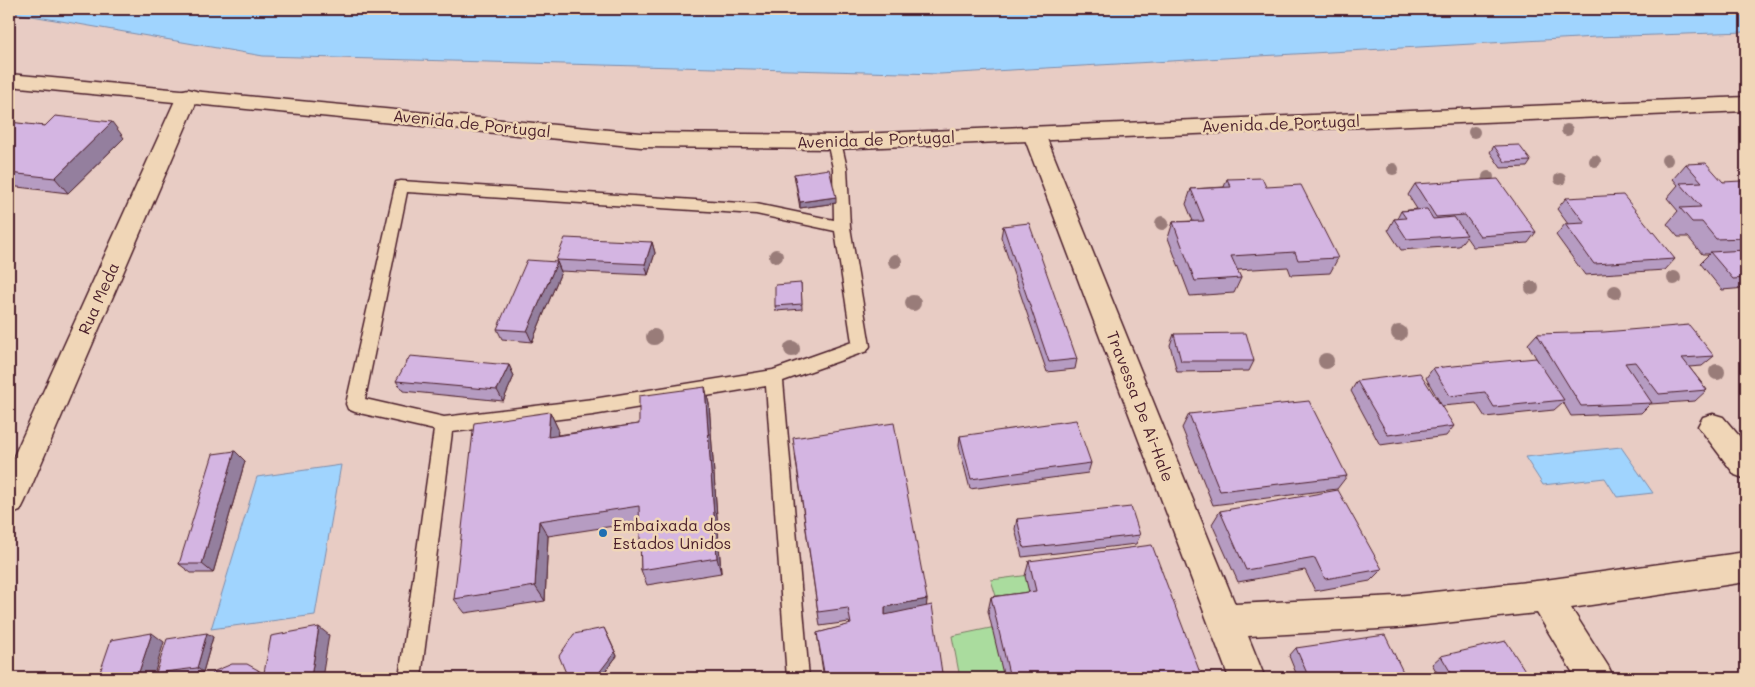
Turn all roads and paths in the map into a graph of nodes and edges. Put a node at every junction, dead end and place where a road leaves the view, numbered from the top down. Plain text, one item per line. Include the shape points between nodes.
1 (9, 80) edge
2 (188, 96) junction
3 (1746, 104) edge
4 (1034, 134) junction
5 (834, 142) junction
6 (842, 226) junction
7 (774, 377) junction
8 (444, 425) junction
9 (1713, 426) dead end
10 (1746, 466) edge
11 (9, 501) edge
12 (1746, 567) edge
13 (1545, 596) junction
14 (1223, 622) junction
15 (410, 678) edge
16 (798, 678) edge
17 (1247, 678) edge
18 (1596, 678) edge

1 - 2 main road, Avenida de Portugal
2 - 5 main road, Avenida de Portugal via 642,140
2 - 11 main road, Rua Meda
3 - 4 main road, Avenida de Portugal
4 - 5 main road, Avenida de Portugal
4 - 14 main road, Travessa De Ai-Hale
5 - 6 lane via 840,168
6 - 7 lane via 861,346
6 - 8 lane via 756,209 401,186 355,404
7 - 8 lane via 593,407
7 - 16 lane
8 - 15 lane
9 - 10 main road
12 - 13 main road
13 - 14 main road via 1397,612
13 - 18 main road
14 - 17 main road, Travessa De Ai-Hale

